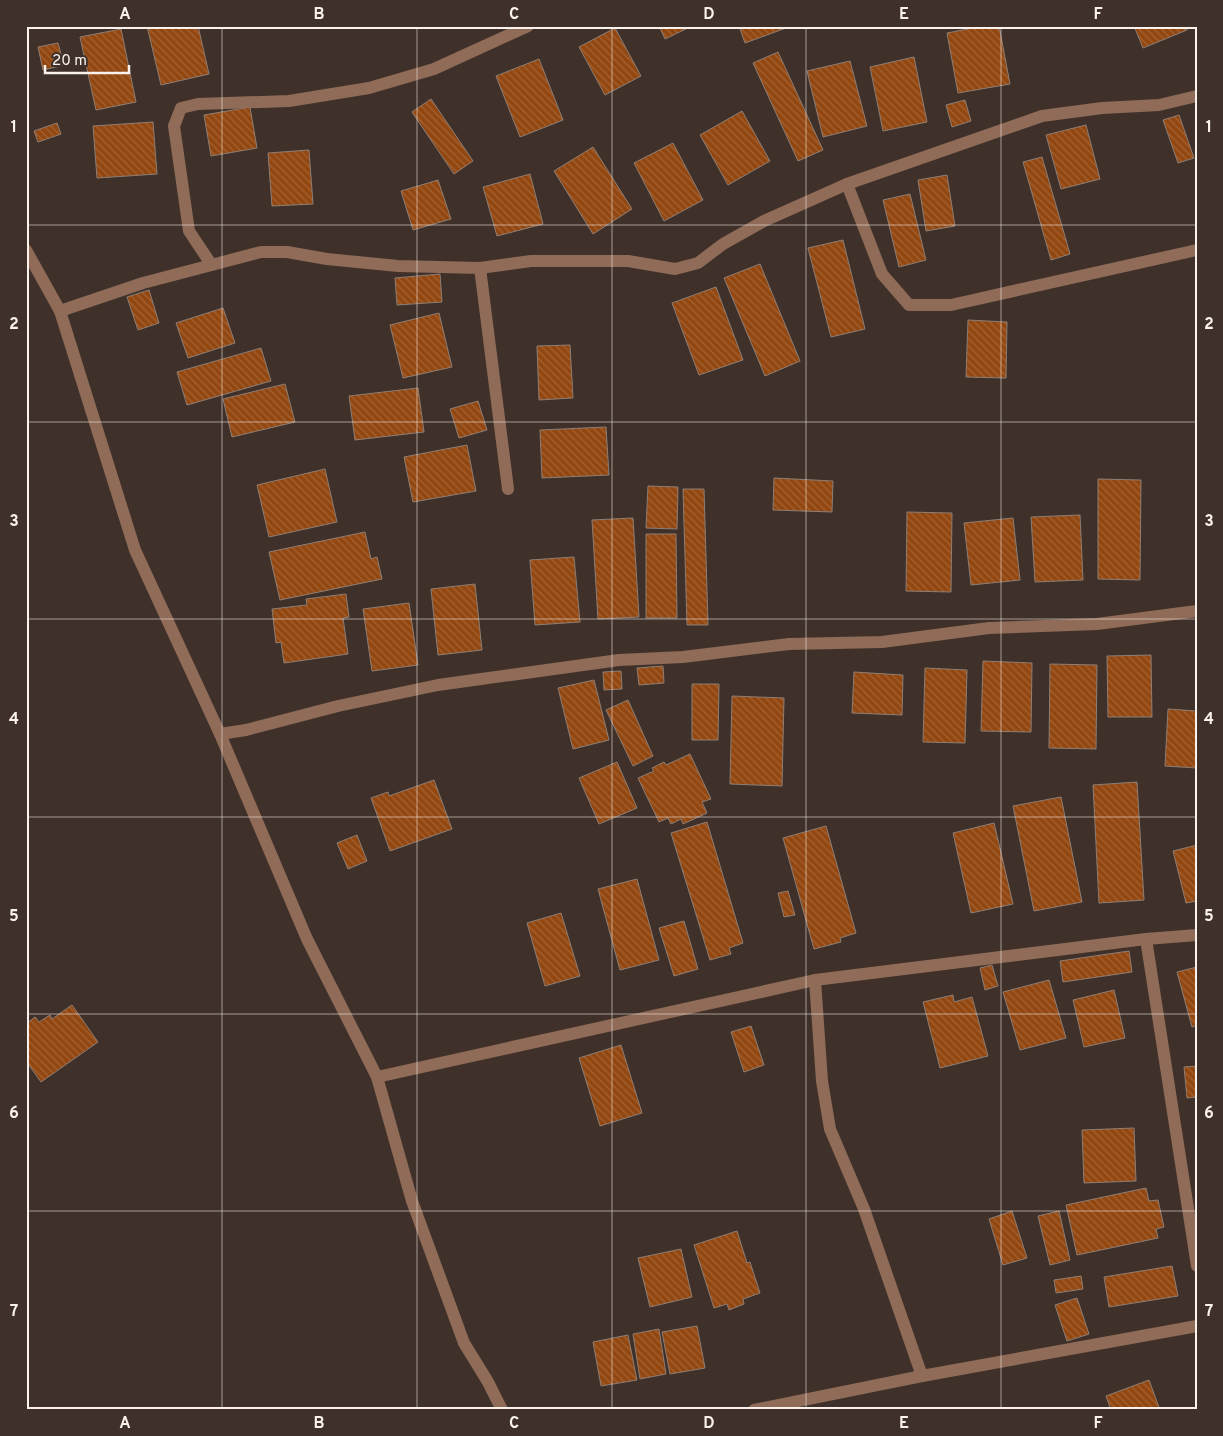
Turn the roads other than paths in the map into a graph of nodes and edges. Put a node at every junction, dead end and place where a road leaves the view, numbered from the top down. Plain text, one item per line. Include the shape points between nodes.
1 (528, 26) edge
2 (1197, 96) edge
3 (847, 184) junction
4 (26, 250) edge
5 (1197, 250) edge
6 (211, 264) junction
7 (480, 268) junction
8 (60, 311) junction
9 (508, 488) dead end
10 (1197, 611) edge
11 (220, 734) junction
12 (1197, 935) edge
13 (1146, 939) junction
14 (815, 980) junction
15 (377, 1077) junction
16 (1197, 1266) edge
17 (1197, 1326) edge
18 (922, 1376) junction
19 (502, 1410) edge
20 (754, 1410) edge

1 - 6 street via 434,69 369,88 288,101 198,104 181,108 174,126 189,231
2 - 3 street via 1159,105 1042,116
3 - 5 street via 882,274 909,305 951,305
3 - 7 street via 764,221 723,244 698,263 675,269 628,261 588,260 531,261
4 - 8 street
6 - 7 street via 261,252 287,252 398,266
6 - 8 street
7 - 9 street
8 - 11 street via 135,550
10 - 11 street via 1097,624 989,628 882,642 789,644 683,657 610,661 438,685
11 - 15 street via 307,939
12 - 13 street
13 - 14 street
13 - 16 street
14 - 15 street
14 - 18 street via 822,1081 830,1129 864,1208
15 - 19 street via 412,1201 464,1343
17 - 18 street
18 - 20 street

